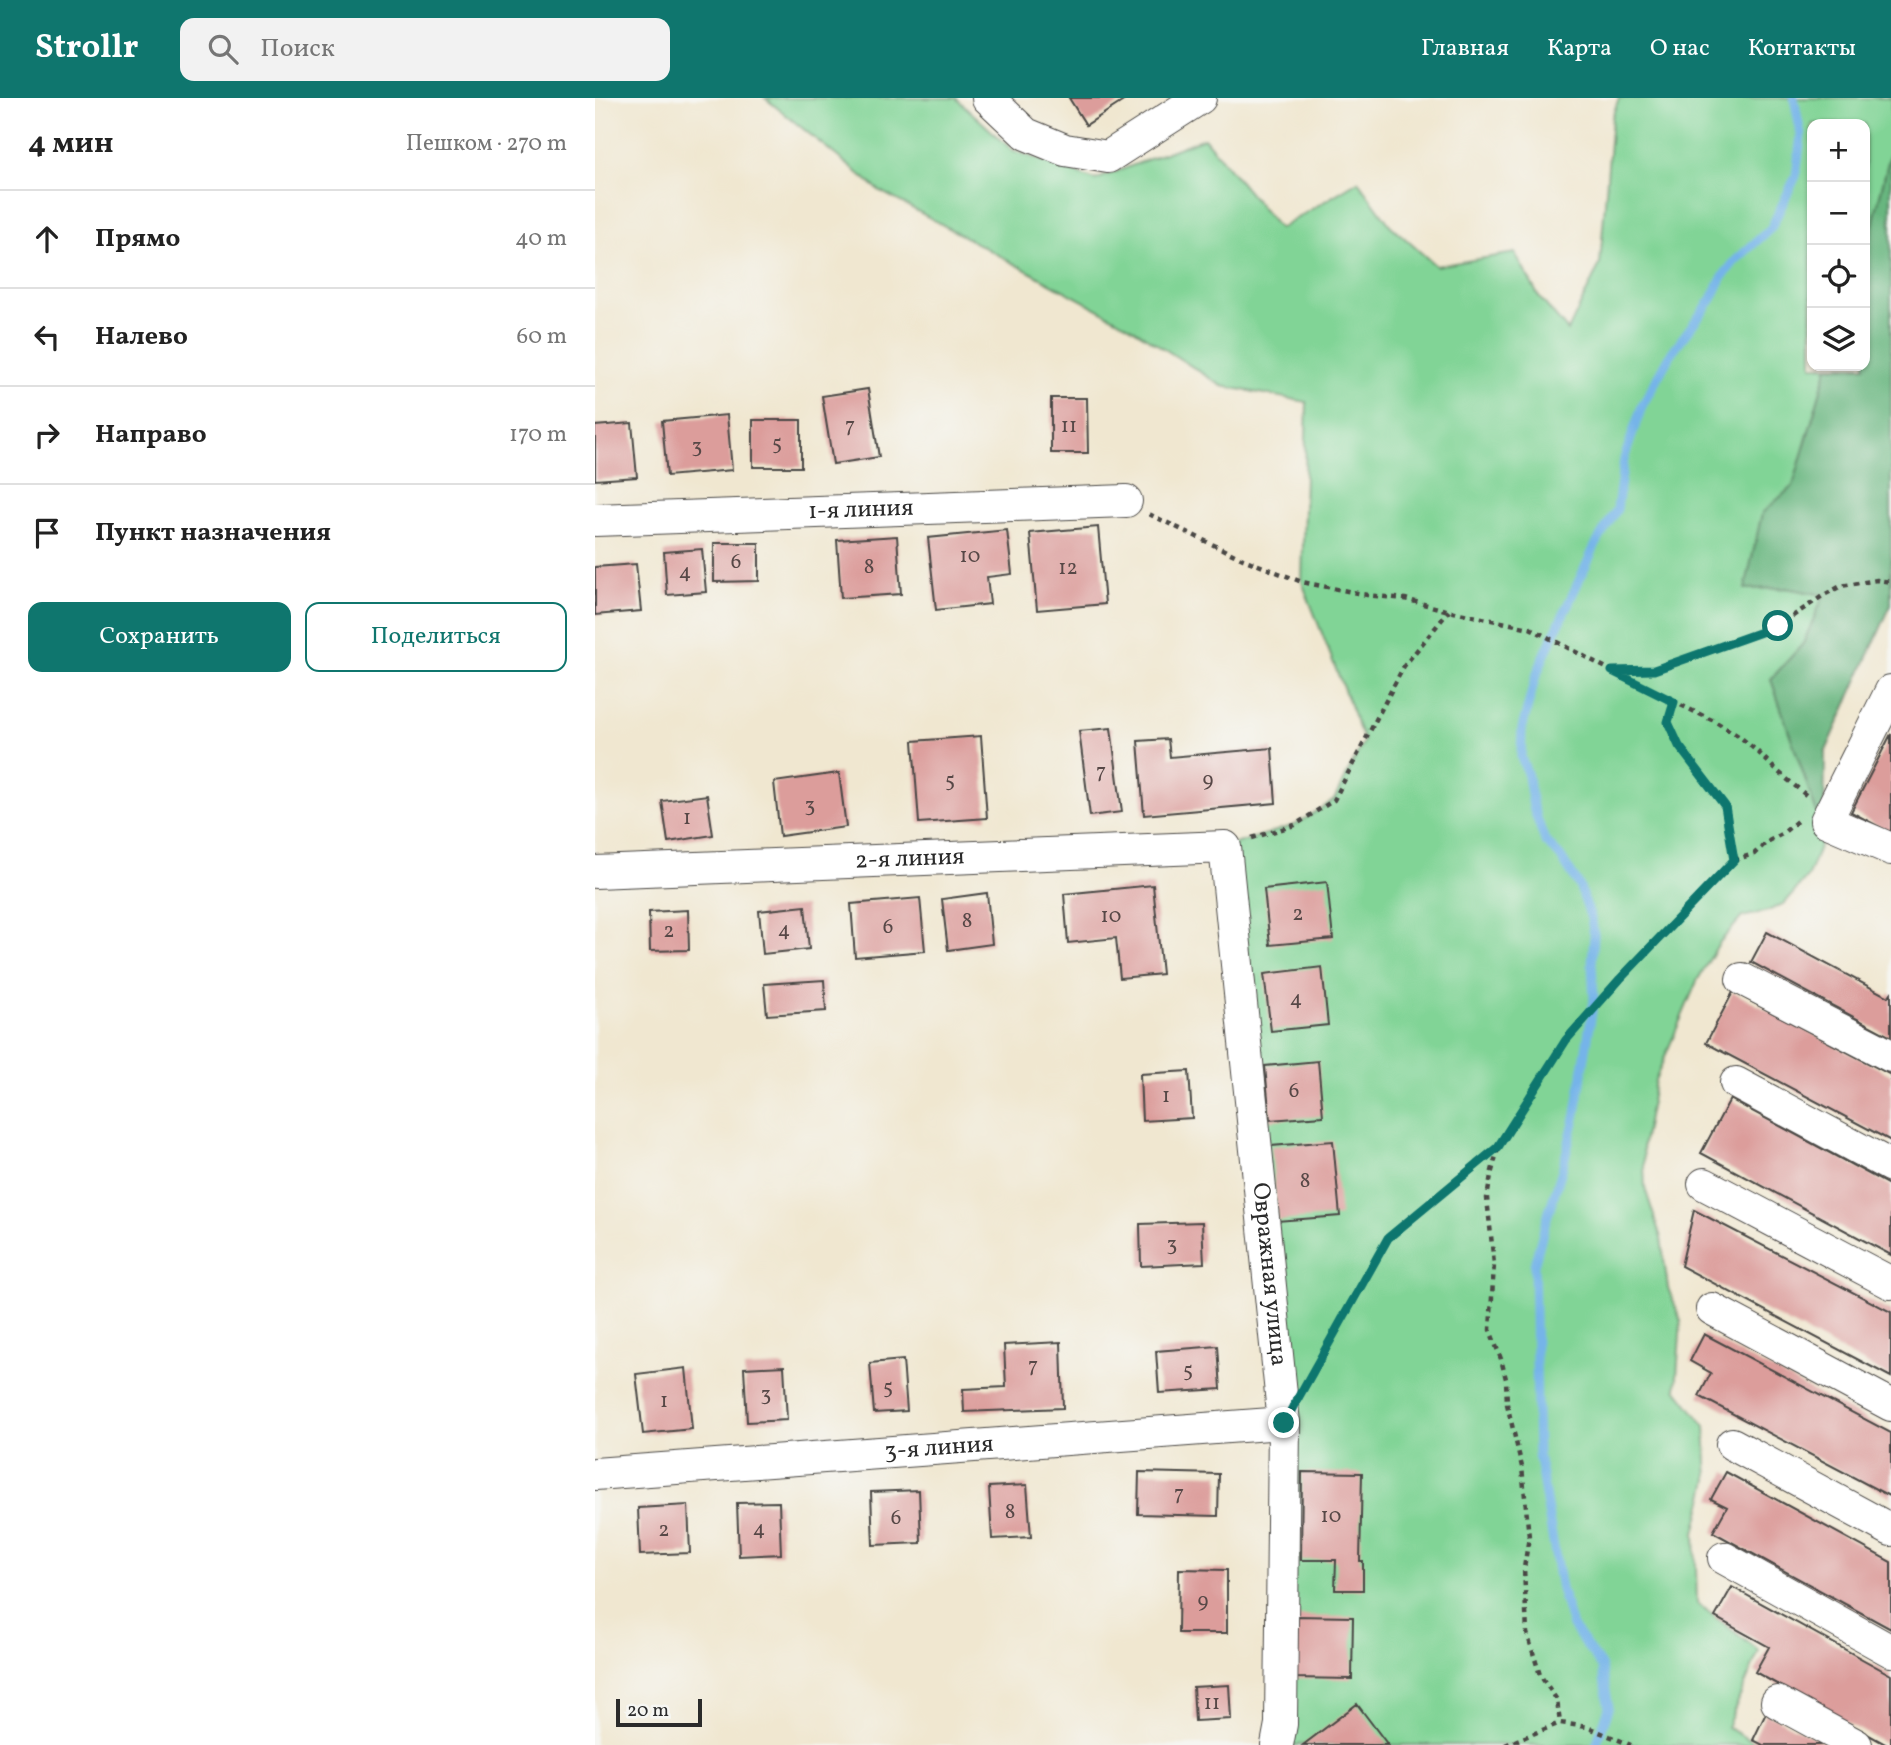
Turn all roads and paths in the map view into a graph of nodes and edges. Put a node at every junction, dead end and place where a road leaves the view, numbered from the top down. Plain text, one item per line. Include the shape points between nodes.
1 (988, 98) edge
2 (1200, 98) edge
3 (1126, 501) joint
4 (595, 520) edge
5 (1891, 582) edge
6 (1449, 611) junction
7 (1612, 671) junction
8 (1891, 691) edge
9 (1674, 702) junction
10 (1825, 816) junction
11 (1225, 847) junction
12 (1891, 849) edge
13 (1734, 860) junction
14 (595, 872) edge
15 (1742, 979) dead end
16 (1891, 1056) edge
17 (1736, 1083) dead end
18 (1498, 1147) junction
19 (1891, 1166) edge
20 (1704, 1184) dead end
21 (1891, 1283) edge
22 (1713, 1309) dead end
23 (1310, 1377) dead end
24 (1891, 1405) edge
25 (1284, 1423) junction
26 (1732, 1444) dead end
27 (595, 1474) edge
28 (1891, 1530) edge
29 (1724, 1558) dead end
30 (1891, 1651) edge
31 (1777, 1702) dead end
32 (1560, 1723) junction
33 (1277, 1745) edge
34 (1505, 1745) edge
35 (1631, 1745) edge
36 (1856, 1745) edge

1 - 2 street via 1026,134 1065,150 1108,157
3 - 4 street, 1-я линия
3 - 6 path via 1243,559 1302,582
5 - 7 path via 1841,586 1778,626 1654,670
6 - 7 path via 1530,628
6 - 11 path via 1404,666 1334,800 1295,825
7 - 9 path
8 - 10 street
9 - 10 path via 1740,737
9 - 13 path via 1668,722 1679,746 1725,806
10 - 12 street
10 - 13 path via 1813,814 1794,823 1754,854
11 - 14 street, 2-я линия
11 - 25 street, Овражная улица
13 - 18 path via 1566,1040
15 - 16 street
17 - 19 street
18 - 23 path via 1388,1238
18 - 32 path via 1487,1198 1494,1264 1490,1330 1506,1379 1522,1467 1529,1537 1524,1568 1527,1633 1539,1675 1557,1700
20 - 21 street
22 - 24 street
25 - 27 street, 3-я линия
25 - 33 street, Овражная улица via 1281,1724
26 - 28 street
29 - 30 street
31 - 36 street
32 - 34 path
32 - 35 path via 1587,1727

